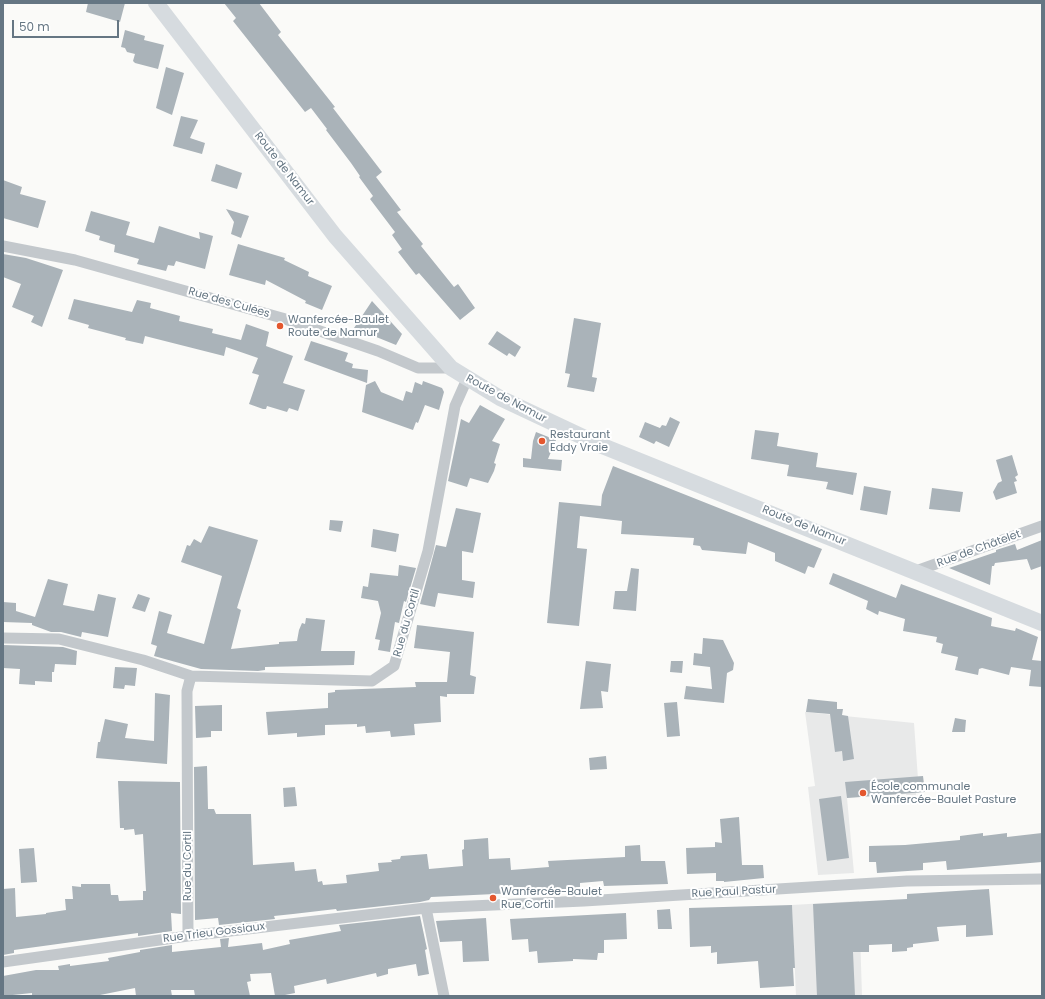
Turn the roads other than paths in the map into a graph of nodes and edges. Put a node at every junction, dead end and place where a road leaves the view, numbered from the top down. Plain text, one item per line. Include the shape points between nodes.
1 (156, 3) edge
2 (3, 246) edge
3 (451, 368) junction
4 (467, 379) junction
5 (1042, 526) edge
6 (916, 571) junction
7 (1042, 622) edge
8 (3, 638) edge
9 (191, 676) junction
10 (1042, 879) edge
11 (426, 908) junction
12 (188, 936) junction
13 (3, 962) edge
14 (444, 996) edge

1 - 3 main road, Route de Namur via 335,236
2 - 3 street, Rue des Culées via 76,260 282,318 378,351 418,368
3 - 4 main road, Route de Namur
4 - 6 main road, Route de Namur via 500,398 600,445
4 - 9 street, Rue du Cortil via 455,406 428,551 394,666 372,680
5 - 6 street, Rue de Châtelet
6 - 7 main road, Route de Namur
8 - 9 street, Rue du Cortil via 59,639 143,660
9 - 12 street, Rue du Cortil via 187,691
10 - 11 street, Rue Paul Pastur via 907,881
11 - 12 street, Rue Trieu Gossiaux
11 - 14 street
12 - 13 street, Rue Trieu Gossiaux

